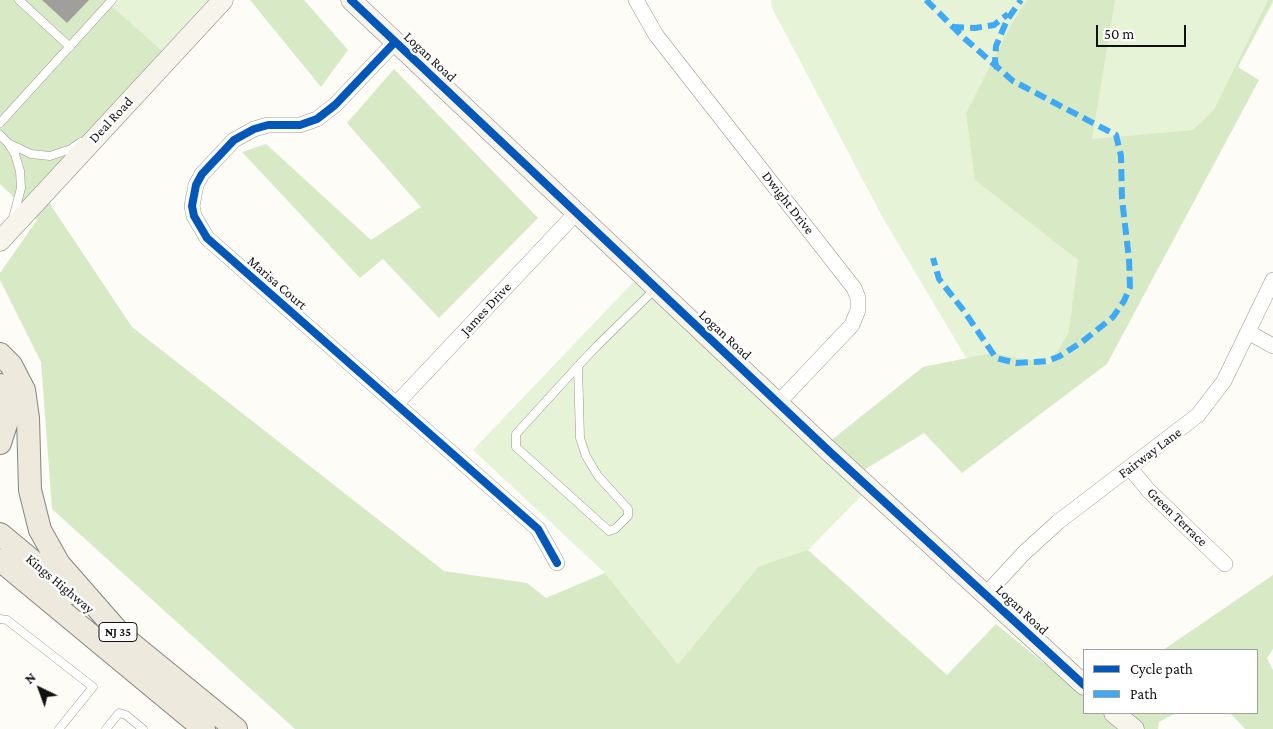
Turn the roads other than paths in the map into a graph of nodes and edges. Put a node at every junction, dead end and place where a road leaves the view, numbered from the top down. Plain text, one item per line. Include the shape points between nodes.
1 (19, 0) edge
2 (112, 0) edge
3 (223, 0) edge
4 (351, 0) edge
5 (636, 0) edge
6 (396, 42) junction
7 (70, 47) junction
8 (0, 123) edge
9 (108, 124) junction
10 (0, 135) edge
11 (8, 143) junction
12 (576, 213) junction
13 (3, 237) edge
14 (1273, 280) edge
15 (656, 288) junction
16 (1248, 332) junction
17 (1273, 346) edge
18 (0, 354) edge
19 (578, 366) junction
20 (0, 385) edge
21 (778, 403) junction
22 (396, 404) junction
23 (0, 443) edge
24 (1130, 468) junction
25 (0, 534) edge
26 (0, 560) edge
27 (557, 563) dead end
28 (1225, 564) dead end
29 (0, 582) edge
30 (986, 594) junction
31 (58, 608) junction
32 (0, 619) edge
33 (122, 636) junction
34 (1083, 684) edge
35 (1115, 714) edge
36 (59, 729) edge
37 (106, 729) edge
38 (143, 729) edge
39 (204, 729) edge
40 (236, 729) edge
41 (1134, 729) edge

1 - 7 lane
2 - 7 lane
3 - 9 street, Deal Road
4 - 6 street, Logan Road
5 - 21 street, Dwight Drive via 656,35 854,288 858,298 858,310 852,325
6 - 12 street, Logan Road
6 - 22 street, Marisa Court via 335,105 317,119 300,125 268,125 234,140 202,174 192,206 196,224 207,238
7 - 8 lane
9 - 11 lane via 71,149 50,156 31,154
9 - 13 street, Deal Road
10 - 11 lane
11 - 13 lane via 20,171 21,188 17,208
12 - 15 street, Logan Road
12 - 22 street, James Drive
14 - 16 street, Fairway Lane
15 - 19 lane
15 - 21 street, Logan Road
16 - 17 street
16 - 24 street, Fairway Lane via 1224,381 1206,406 1188,425
18 - 33 main road via 24,390 30,490 40,530 59,564
19 - 19 lane via 516,434 516,447 609,531 628,516 628,510 598,476 586,456 580,438
20 - 23 main road via 7,403 8,418
21 - 30 street, Logan Road
22 - 27 street, Marisa Court via 538,529
24 - 28 street, Green Terrace via 1149,491
24 - 30 street, Fairway Lane via 1058,522
25 - 33 main road, Kings Highway / NJ 35
26 - 31 main road, Kings Highway / NJ 35
29 - 31 main road
30 - 34 street, Logan Road
31 - 39 main road, Kings Highway / NJ 35
32 - 36 lane via 7,620 93,687
33 - 40 main road, Kings Highway / NJ 35
35 - 41 street
37 - 38 lane via 119,713

